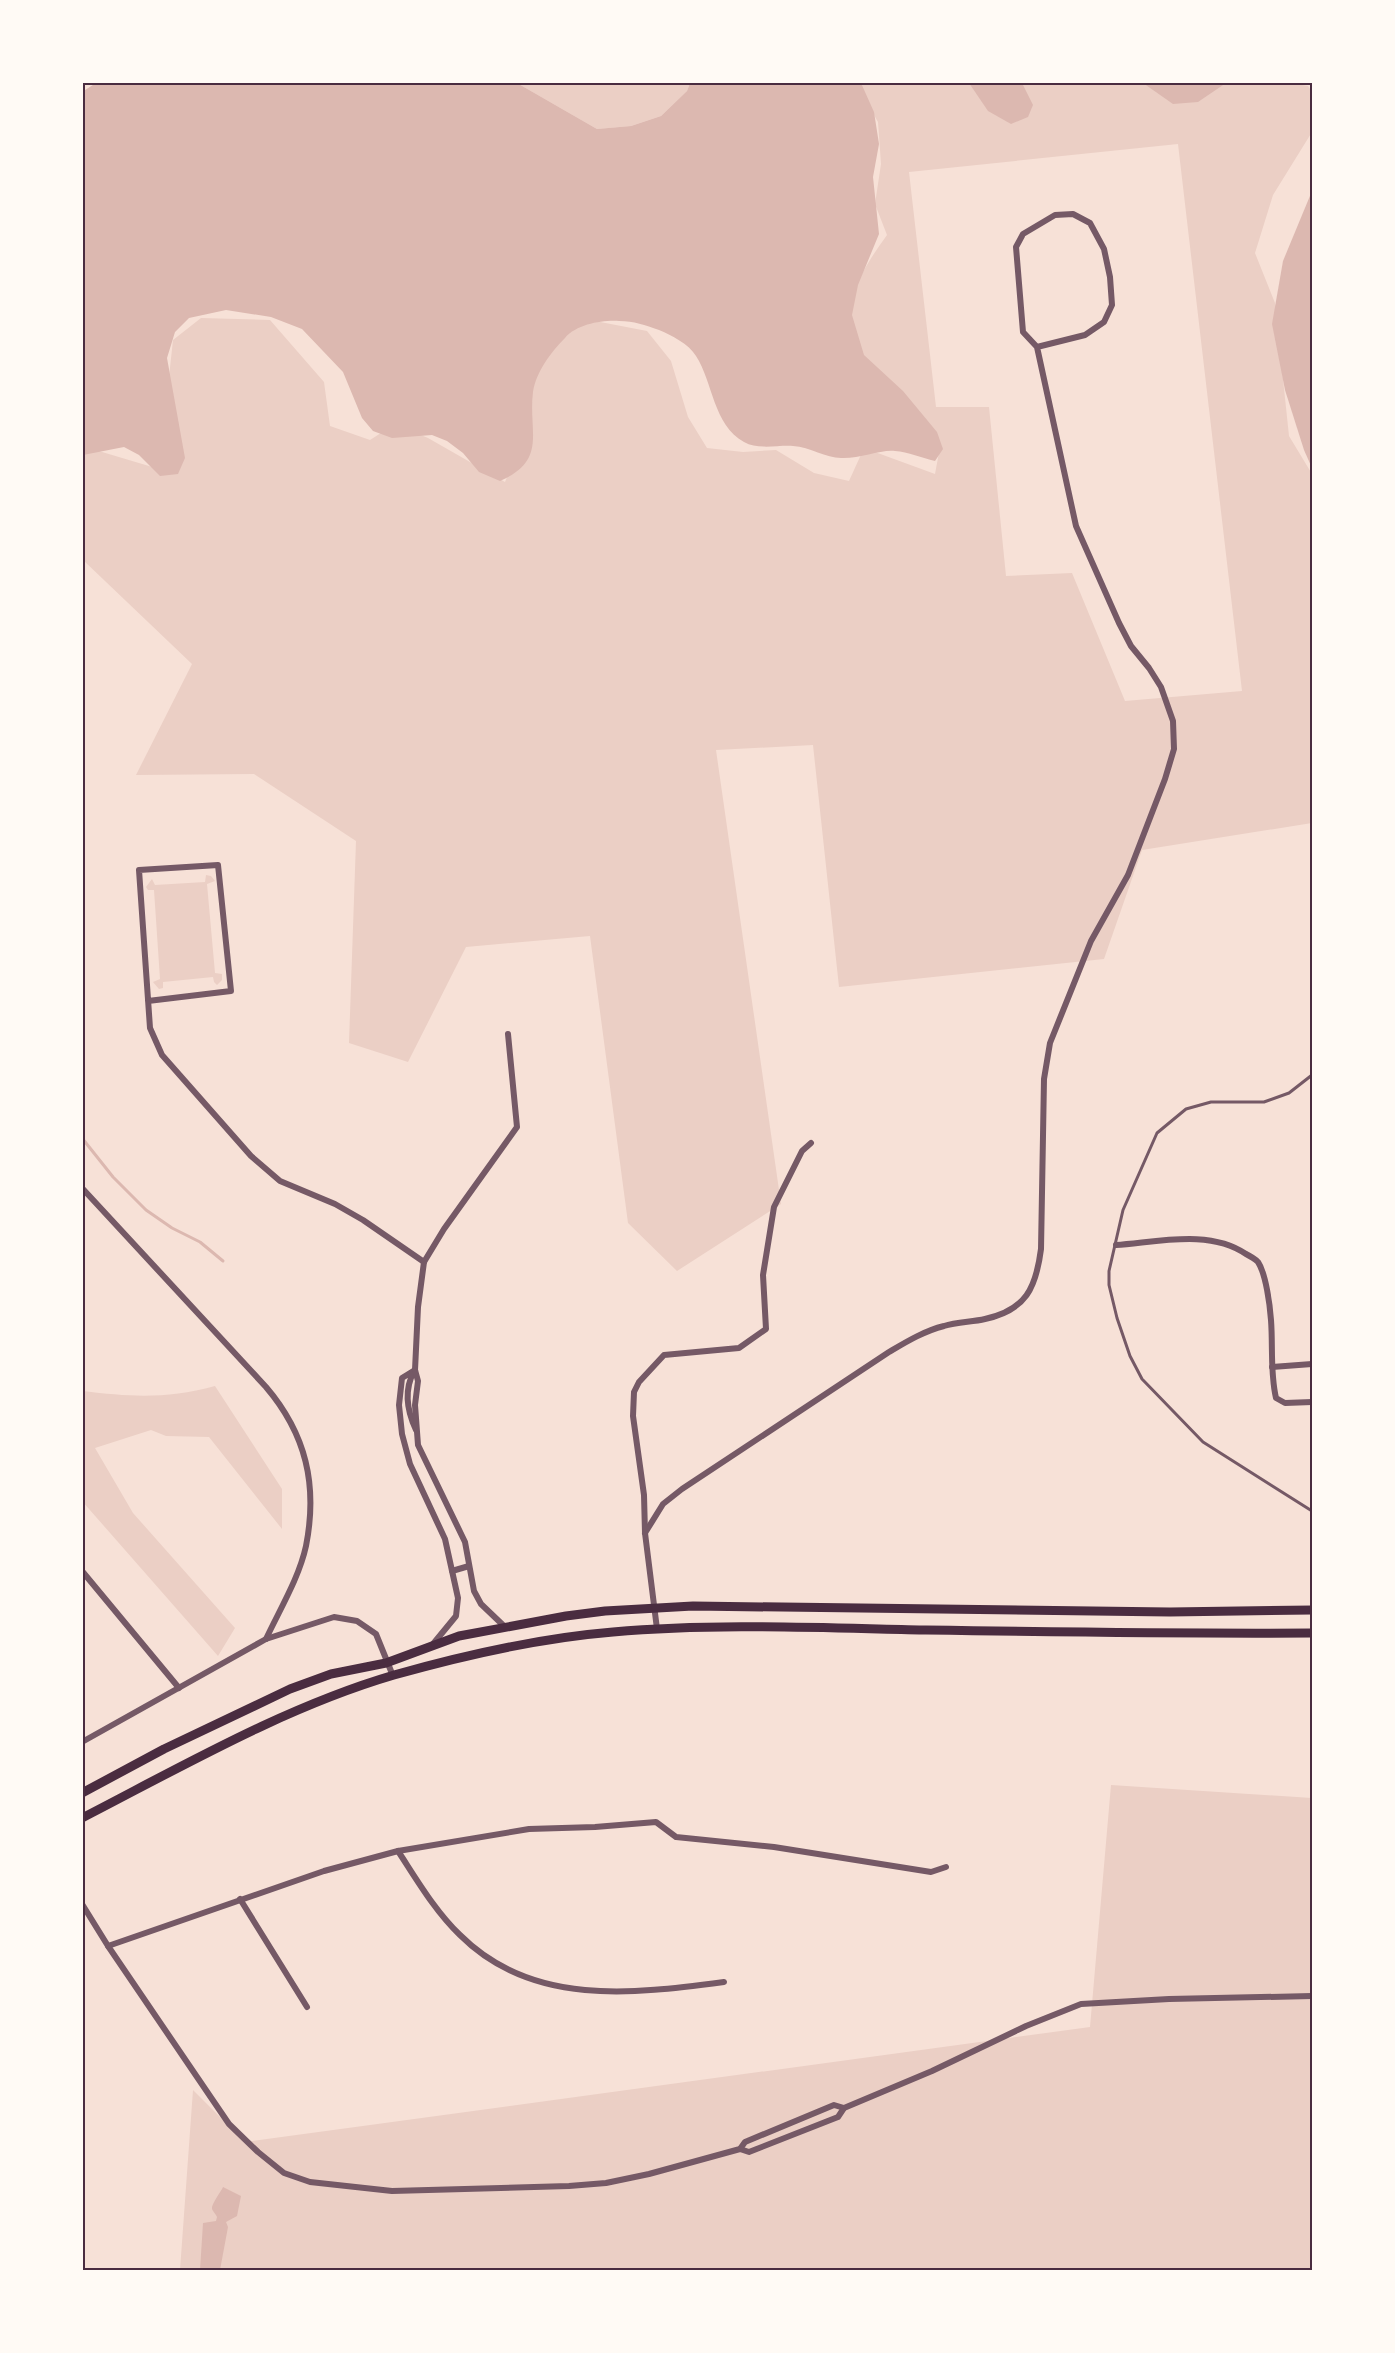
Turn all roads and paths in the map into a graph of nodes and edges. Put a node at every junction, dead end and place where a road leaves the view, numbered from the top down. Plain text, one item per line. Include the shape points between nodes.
1 (1037, 347) junction
2 (148, 1001) junction
3 (508, 1034) dead end
4 (1312, 1075) edge
5 (811, 1143) dead end
6 (82, 1188) edge
7 (1116, 1245) junction
8 (424, 1262) junction
9 (1312, 1364) edge
10 (1272, 1367) junction
11 (415, 1370) junction
12 (1312, 1402) edge
13 (399, 1405) junction
14 (415, 1405) junction
15 (407, 1406) junction
16 (417, 1434) junction
17 (421, 1451) junction
18 (408, 1456) junction
19 (1312, 1511) edge
20 (645, 1533) junction
21 (469, 1566) junction
22 (452, 1570) junction
23 (82, 1571) edge
24 (654, 1607) junction
25 (1312, 1610) edge
26 (504, 1626) junction
27 (657, 1629) junction
28 (1312, 1633) edge
29 (266, 1639) junction
30 (431, 1647) junction
31 (386, 1663) junction
32 (393, 1676) junction
33 (179, 1688) junction
34 (82, 1742) edge
35 (82, 1793) edge
36 (82, 1818) edge
37 (398, 1851) junction
38 (946, 1868) dead end
39 (240, 1899) junction
40 (82, 1904) edge
41 (108, 1946) junction
42 (724, 1982) dead end
43 (1312, 1996) edge
44 (307, 2007) dead end
45 (844, 2108) junction
46 (740, 2149) junction

1 - 1 street via 1085,335 1104,322 1112,305 1104,249 1090,223 1073,214 1055,215 1023,234 1016,247 1023,332
1 - 20 street via 1076,526 1131,646 1161,687 1173,722 1173,749 1128,874 1091,941 1050,1043 1044,1079 1041,1249 1035,1280 1024,1300 1010,1312 944,1326 889,1352 682,1489 663,1504
2 - 2 street via 139,870 218,865 231,991
2 - 8 street via 150,1028 162,1055 250,1156 280,1181 335,1204
3 - 8 street via 517,1127
4 - 7 lane via 1288,1093 1264,1102 1211,1102 1186,1109 1157,1133 1123,1210
5 - 20 street via 802,1150 774,1207 763,1275 765,1329 739,1348 664,1355 634,1392
6 - 29 street via 267,1387 284,1407 300,1439 308,1470 310,1512 306,1547
7 - 10 street via 1205,1239 1238,1248 1257,1262 1271,1320
7 - 19 lane via 1109,1286 1130,1356 1142,1379 1203,1442
8 - 11 street
9 - 10 street
10 - 12 street via 1276,1398 1285,1403
11 - 13 street via 402,1378
11 - 14 street
11 - 15 street
13 - 15 street
13 - 18 street
14 - 15 street
14 - 16 street
15 - 16 street
16 - 17 street
17 - 18 street
17 - 21 street via 465,1542
18 - 22 street via 445,1539
20 - 24 street
21 - 22 street
21 - 26 street via 481,1604
22 - 30 street via 458,1598 456,1616
23 - 33 street
24 - 25 main road
24 - 26 main road
24 - 27 street
26 - 30 main road
27 - 28 main road
27 - 32 main road via 558,1639
29 - 31 street via 322,1620 346,1617 376,1634
29 - 33 street
30 - 31 main road
31 - 32 street
31 - 35 main road via 331,1674 290,1689
32 - 36 main road via 281,1718
33 - 34 street
37 - 38 street via 529,1829 656,1822 676,1838 774,1847 931,1872
37 - 39 street
37 - 42 street via 460,1935 491,1960 523,1975 601,1993 651,1992
39 - 41 street
39 - 44 street
40 - 41 street
41 - 46 street via 229,2124 284,2173 310,2182 392,2191 569,2186 649,2174
43 - 45 street via 1081,2004
45 - 46 street via 834,2105 746,2142
45 - 46 street via 838,2117 748,2152

